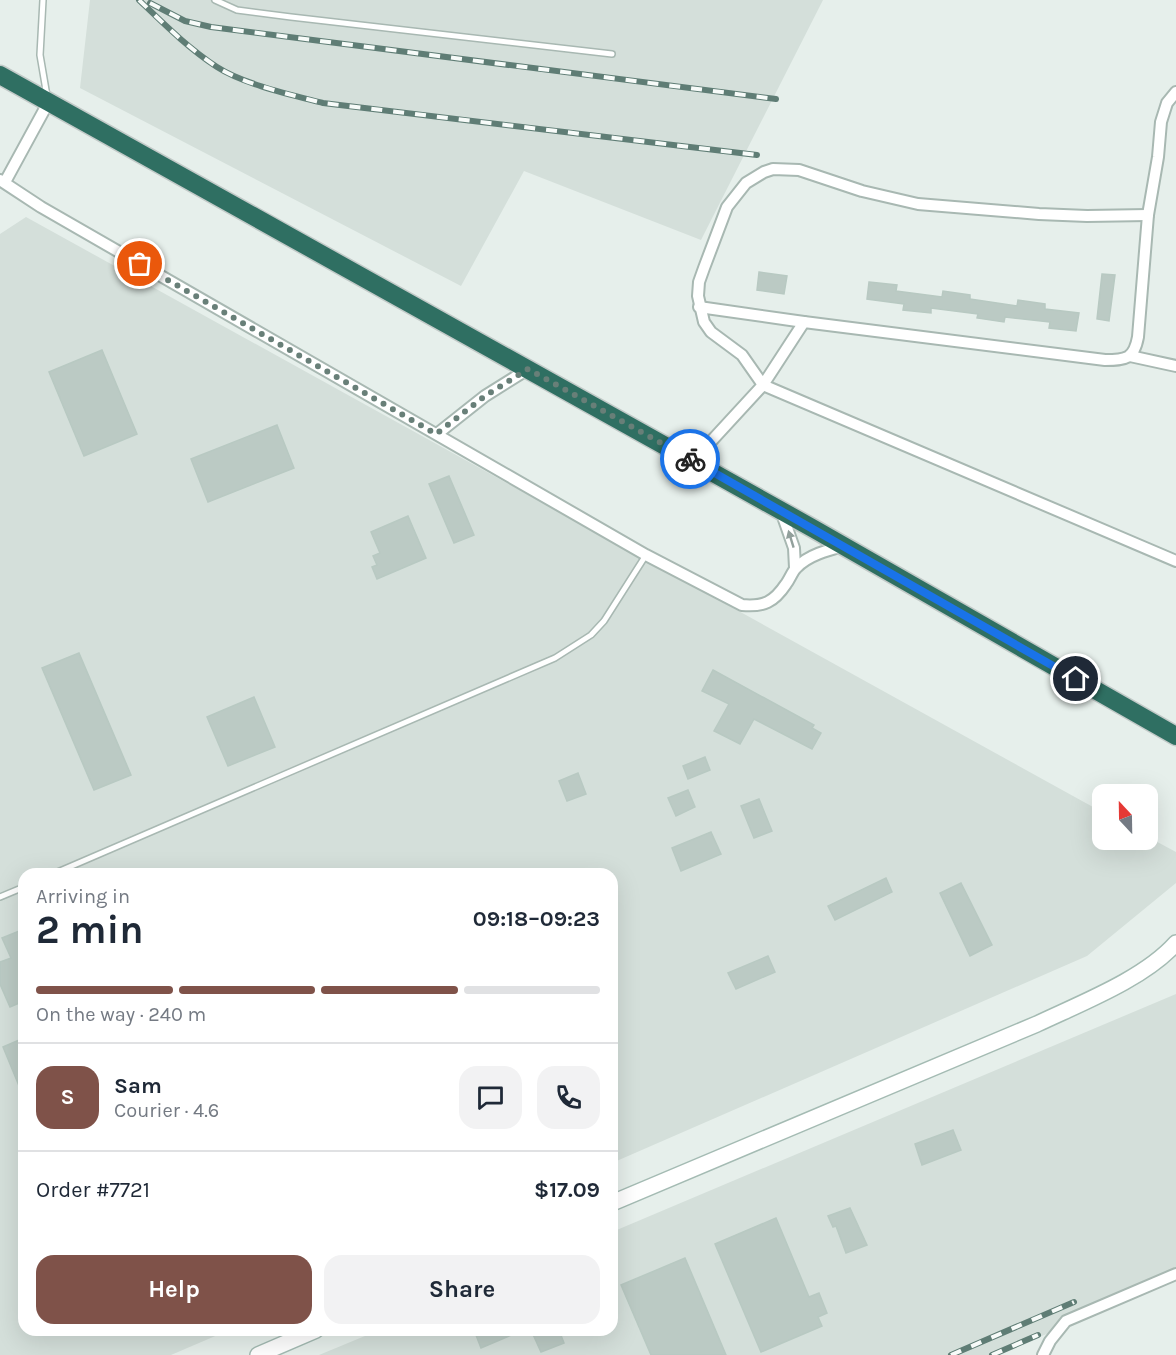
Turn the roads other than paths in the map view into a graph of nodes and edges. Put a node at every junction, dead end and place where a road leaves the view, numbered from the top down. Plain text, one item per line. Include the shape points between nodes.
1 (44, 0) edge
2 (215, 0) edge
3 (612, 54) dead end
4 (0, 75) edge
5 (1176, 92) edge
6 (48, 103) junction
7 (2, 181) edge
8 (1148, 215) junction
9 (699, 307) junction
10 (804, 322) junction
11 (1130, 356) junction
12 (1176, 366) edge
13 (528, 369) junction
14 (763, 385) junction
15 (436, 434) junction
16 (693, 461) junction
17 (781, 511) junction
18 (844, 546) junction
19 (646, 555) junction
20 (1176, 561) edge
21 (795, 568) junction
22 (1176, 736) edge
23 (67, 868) edge
24 (18, 890) edge
25 (0, 897) edge
26 (1176, 943) edge
27 (618, 1200) edge
28 (1176, 1274) edge
29 (302, 1336) edge
30 (258, 1355) edge
31 (1043, 1355) edge

1 - 6 lane via 40,55
2 - 3 lane via 237,10
4 - 6 highway
5 - 8 street via 1167,103 1161,122
6 - 7 street
6 - 13 highway
7 - 15 street
8 - 9 street via 1039,214 918,204 799,170 773,169 746,183 727,207 699,282
8 - 11 street via 1138,337
9 - 10 street
9 - 14 street via 711,332 742,356
10 - 11 street via 1105,360
10 - 14 street
11 - 12 street
13 - 15 street
13 - 16 highway
14 - 16 street
14 - 20 street
15 - 19 street
16 - 17 highway
17 - 18 highway
21 -> 17 street via 794,548
18 - 21 street via 819,553
18 - 22 highway
19 - 21 street via 742,605 769,602 779,595
19 - 23 lane via 604,621 555,658
24 - 25 lane
26 - 27 street via 1153,963 1104,992 1037,1024
28 - 31 street via 1066,1321
29 - 30 street

